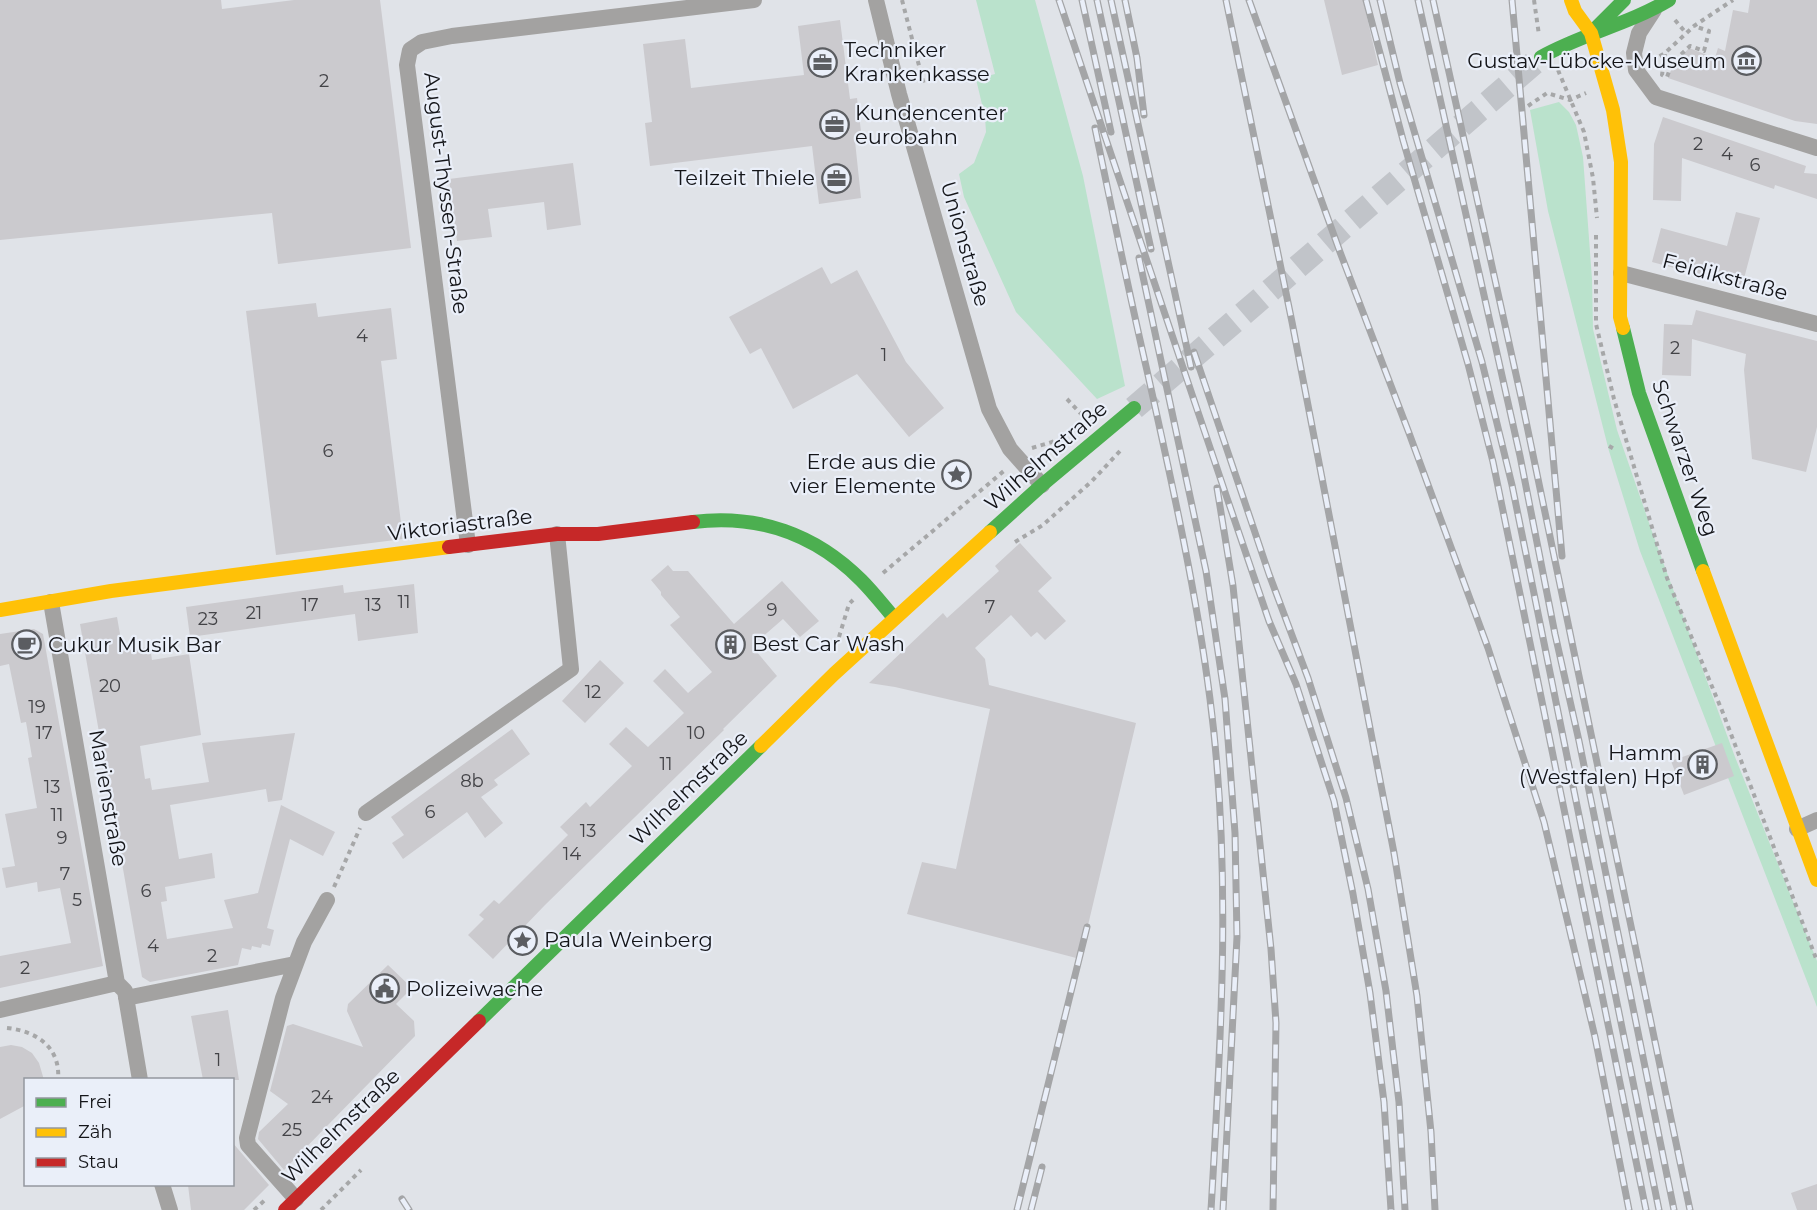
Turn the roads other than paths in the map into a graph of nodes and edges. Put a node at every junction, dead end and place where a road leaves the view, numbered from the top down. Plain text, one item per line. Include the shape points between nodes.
1 (754, 0) edge
2 (876, 0) edge
3 (1571, 0) edge
4 (1624, 0) edge
5 (1670, 0) edge
6 (1655, 10) junction
7 (1591, 33) junction
8 (1541, 57) tunnel mouth
9 (1817, 148) edge
10 (1621, 273) junction
11 (1817, 324) edge
12 (1134, 408) tunnel mouth
13 (1042, 485) junction
14 (557, 534) junction
15 (468, 545) junction
16 (51, 602) junction
17 (0, 609) edge
18 (894, 618) junction
19 (366, 813) road end
20 (1817, 820) edge
21 (1797, 830) junction
22 (1817, 880) edge
23 (327, 900) road end
24 (295, 964) junction
25 (121, 991) junction
26 (0, 1010) edge
27 (140, 1078) edge
28 (162, 1186) edge
29 (290, 1205) edge
30 (170, 1210) edge

1 - 15 street, August-Thyssen-Straße via 452,36 422,42 410,50 408,77
2 - 13 street, Unionstraße via 989,409 1010,449
3 - 7 street, Schwarzer Weg
4 - 7 street
5 - 6 street
6 - 7 street
6 - 9 street via 1639,33 1634,53 1636,70 1656,97
7 - 8 street
7 - 10 street, Schwarzer Weg via 1613,110 1621,162
10 - 11 street, Feidikstraße
10 - 21 street, Schwarzer Weg via 1620,317 1639,393
12 - 13 street, Wilhelmstraße
13 - 18 street, Wilhelmstraße
14 - 15 street, Viktoriastraße
14 - 18 street, Viktoriastraße via 598,534 703,520 750,521 785,530 819,546 860,579
14 - 19 street via 571,669
15 - 16 street, Viktoriastraße
16 - 17 street, Viktoriastraße
16 - 25 street, Marienstraße
18 - 29 street, Wilhelmstraße
20 - 21 street
21 - 22 street, Schwarzer Weg
23 - 24 street
24 - 25 street
24 - 29 street via 247,1138
25 - 26 street
25 - 27 street, Marienstraße
28 - 30 street

